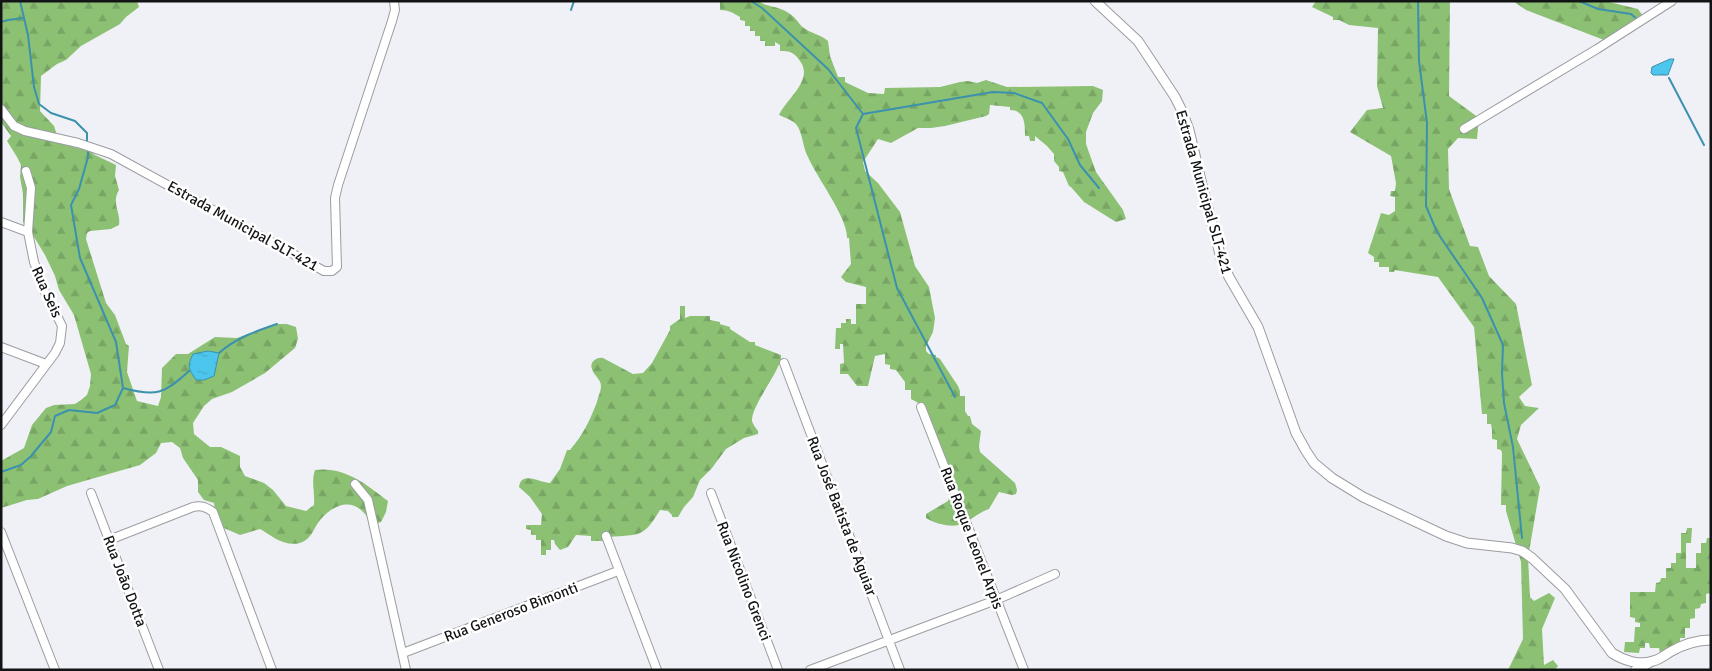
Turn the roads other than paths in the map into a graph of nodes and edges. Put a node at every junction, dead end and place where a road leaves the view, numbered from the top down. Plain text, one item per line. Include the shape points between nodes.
1 (394, 1) edge
2 (1095, 1) edge
3 (1672, 1) edge
4 (1, 109) edge
5 (1464, 129) dead end
6 (26, 171) dead end
7 (1, 222) edge
8 (28, 232) junction
9 (1, 347) edge
10 (784, 363) dead end
11 (46, 364) junction
12 (921, 407) dead end
13 (1, 425) edge
14 (355, 484) dead end
15 (91, 492) dead end
16 (711, 493) dead end
17 (1, 532) edge
18 (606, 536) dead end
19 (109, 540) junction
20 (618, 571) junction
21 (1055, 574) dead end
22 (996, 600) junction
23 (889, 639) junction
24 (1711, 640) edge
25 (403, 653) junction
26 (1652, 662) junction
27 (55, 670) edge
28 (159, 670) edge
29 (272, 670) edge
30 (406, 670) edge
31 (656, 670) edge
32 (778, 670) edge
33 (810, 670) edge
34 (900, 670) edge
35 (1024, 670) edge
36 (1635, 670) edge

1 - 4 street, Estrada Municipal SLT-421 via 392,21 335,198 337,267 332,271 324,271 111,154 14,126
2 - 26 street, Estrada Municipal SLT-421 via 1138,41 1178,104 1189,130 1221,258 1258,327 1296,434 1314,463 1363,497 1446,536 1467,543 1522,551 1566,589 1612,653 1629,661
3 - 5 street
6 - 8 street, Rua Seis via 31,188
7 - 8 street
8 - 11 street, Rua Seis via 38,277 62,326 60,343
9 - 11 street
10 - 23 street, Rua José Batista de Aguiar
11 - 13 street, Rua Seis
12 - 22 street, Rua Roque Leonel Arpis
14 - 25 street via 368,500
15 - 19 street, Rua João Dotta
16 - 32 street, Rua Nicolino Grenci
17 - 27 street
18 - 20 street
19 - 28 street, Rua João Dotta
19 - 29 street via 192,507 200,505 213,512
20 - 25 street, Rua Generoso Bimonti
20 - 31 street
21 - 22 street
22 - 23 street
22 - 35 street, Rua Roque Leonel Arpis
23 - 33 street
23 - 34 street, Rua José Batista de Aguiar
24 - 26 street via 1677,648
25 - 30 street
26 - 36 street

